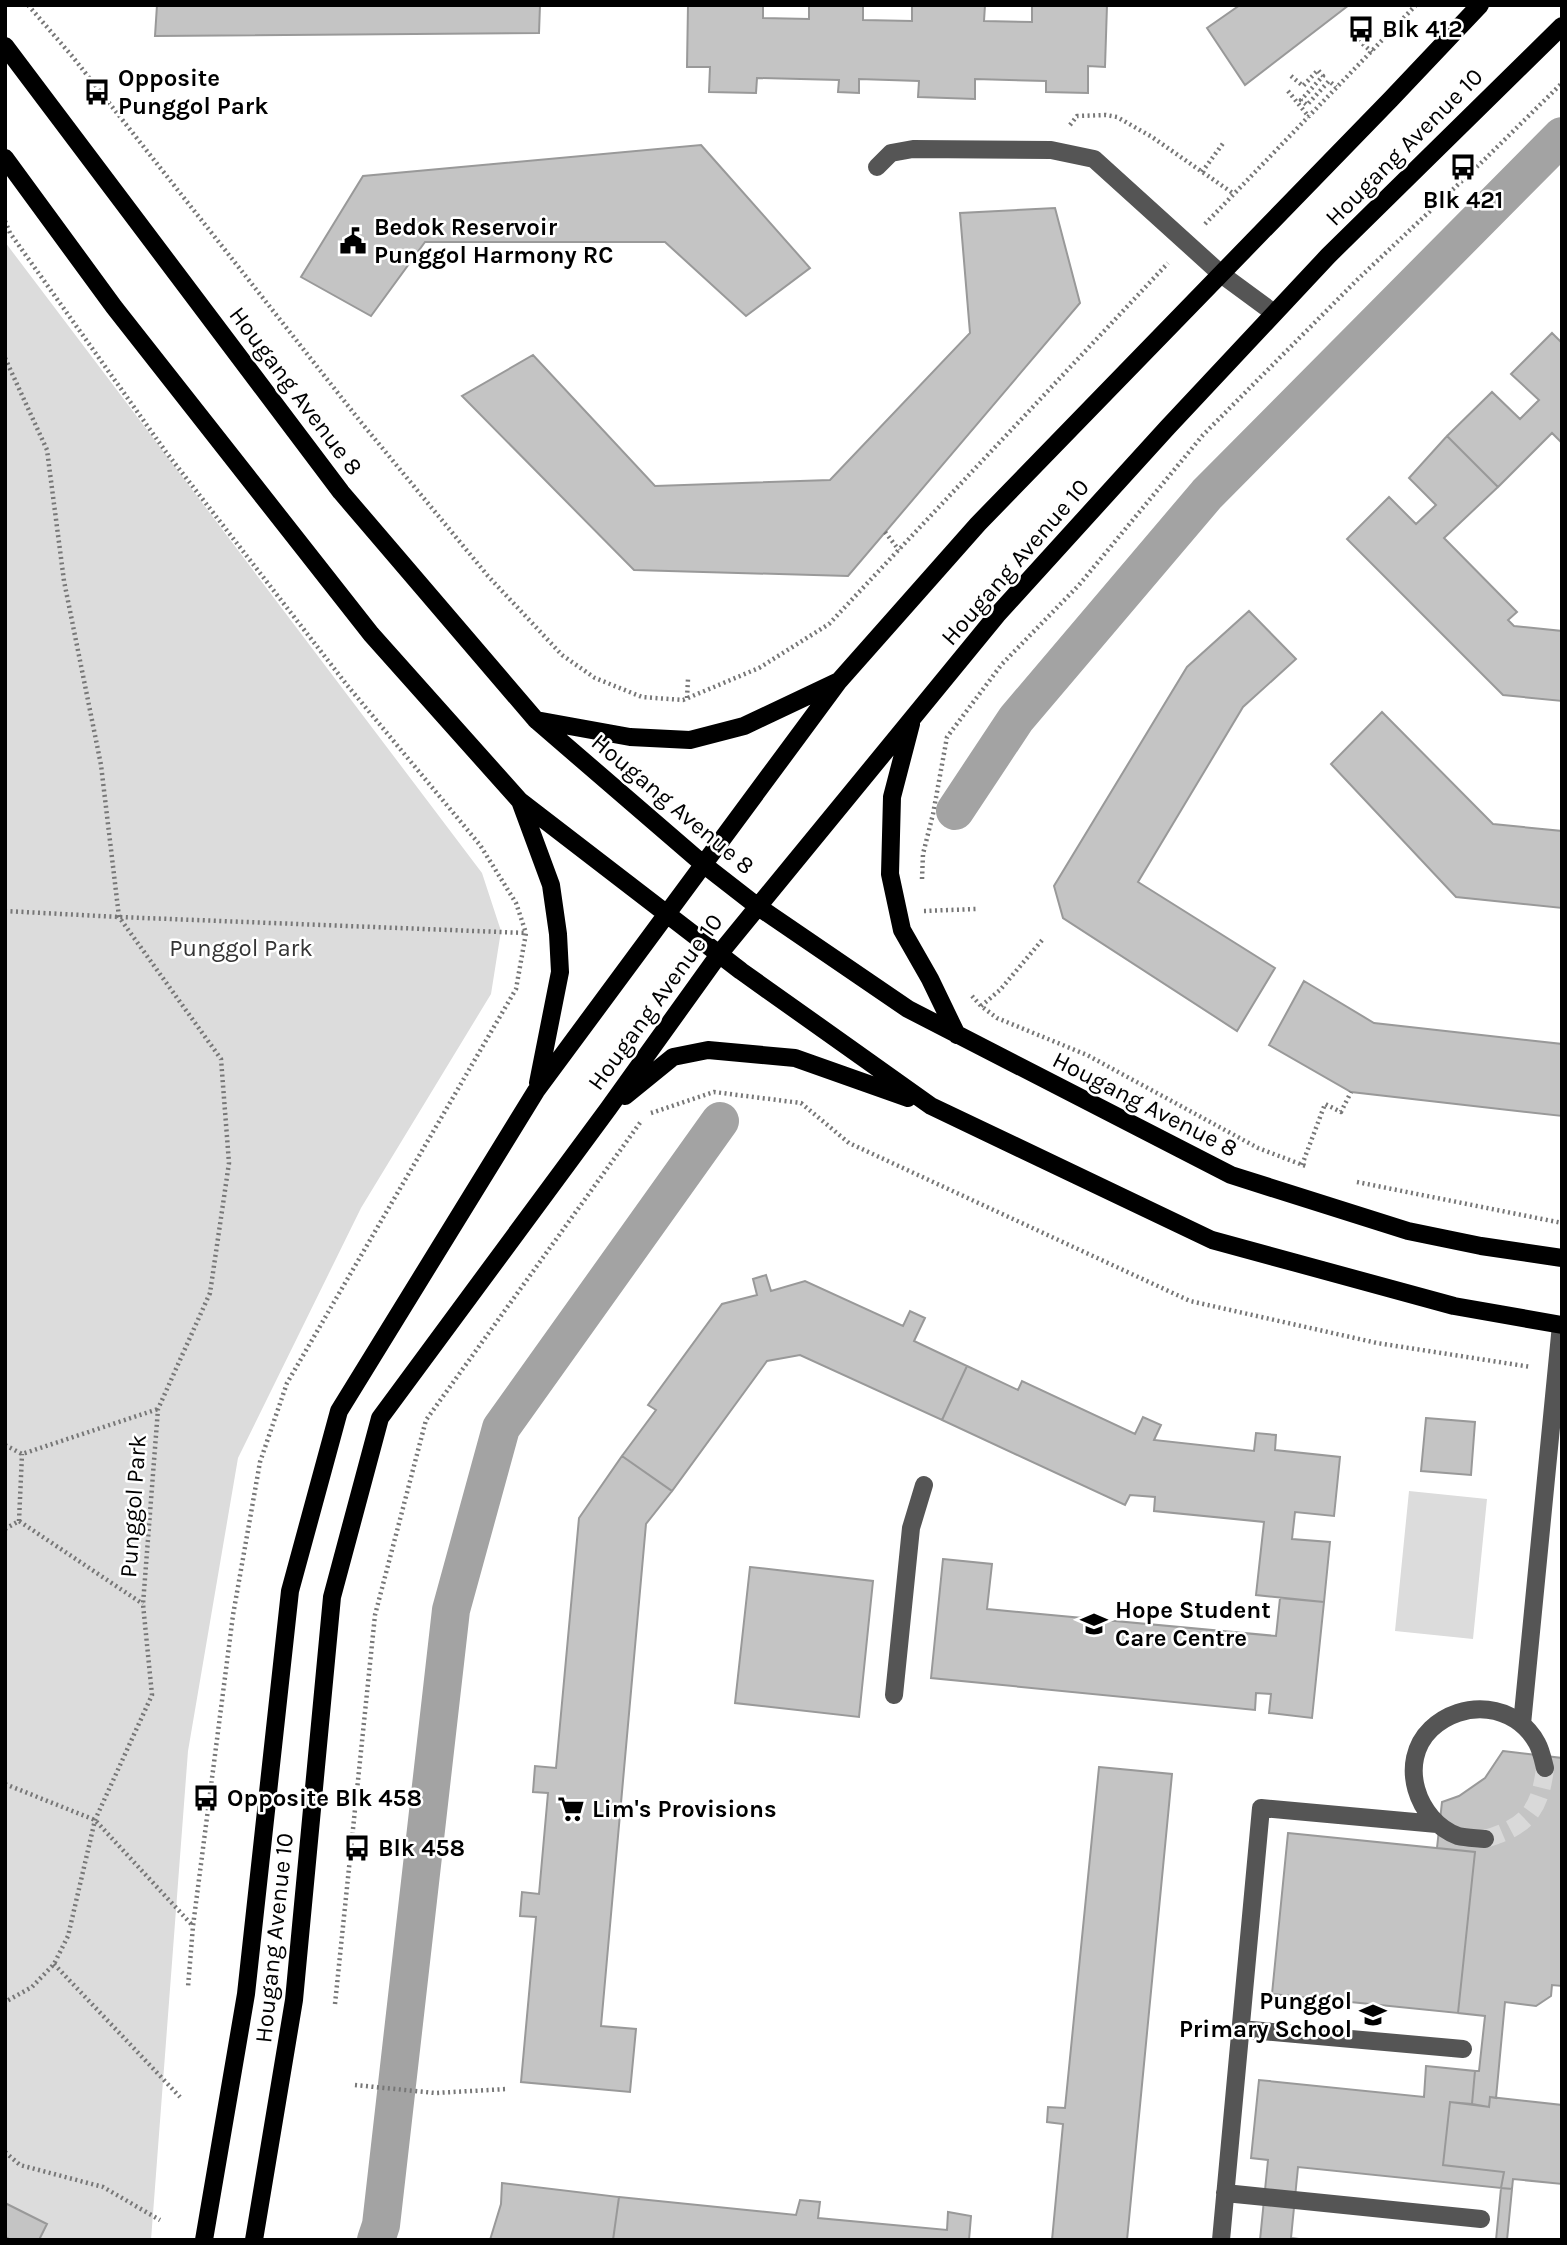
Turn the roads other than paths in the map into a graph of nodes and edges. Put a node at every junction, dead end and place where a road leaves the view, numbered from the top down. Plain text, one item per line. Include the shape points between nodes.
1 (1480, 5) edge
2 (1562, 26) edge
3 (5, 46) edge
4 (5, 158) edge
5 (877, 167) dead end
6 (1221, 274) junction
7 (1274, 313) junction
8 (839, 681) junction
9 (913, 716) junction
10 (536, 720) junction
11 (520, 801) junction
12 (703, 864) junction
13 (757, 906) junction
14 (667, 913) junction
15 (720, 953) junction
16 (957, 1035) junction
17 (536, 1091) junction
18 (931, 1106) junction
19 (608, 1109) junction
20 (1562, 1258) edge
21 (1561, 1325) edge
22 (924, 1485) dead end
23 (894, 1695) dead end
24 (1522, 1724) junction
25 (1545, 1768) tunnel mouth
26 (1437, 1824) junction
27 (1485, 1839) tunnel mouth
28 (1240, 2029) junction
29 (1463, 2049) dead end
30 (1225, 2193) junction
31 (1481, 2219) dead end
32 (204, 2240) edge
33 (254, 2240) edge
34 (1221, 2240) edge

1 - 6 main road, Hougang Avenue 10
2 - 7 main road, Hougang Avenue 10
3 - 10 main road, Hougang Avenue 8 via 341,492
4 - 11 main road via 114,307 371,634
5 - 6 lane via 891,153 913,149 1051,150 1094,159
6 - 7 lane
6 - 8 main road, Hougang Avenue 10 via 978,524
7 - 9 main road, Hougang Avenue 10 via 997,615
8 - 10 main road via 744,726 690,740 630,737
8 - 12 main road, Hougang Avenue 10
9 - 13 main road, Hougang Avenue 10
9 - 16 main road via 892,797 890,874 902,929
10 - 12 main road, Hougang Avenue 8
11 - 14 main road
11 - 17 main road via 551,884 558,934 560,972
12 - 13 main road, Hougang Avenue 8
12 - 14 main road, Hougang Avenue 10
13 - 15 main road, Hougang Avenue 10
13 - 16 main road, Hougang Avenue 8 via 908,1009
14 - 15 main road
14 - 17 main road, Hougang Avenue 10
15 - 18 main road
15 - 19 main road, Hougang Avenue 10
16 - 20 main road, Hougang Avenue 8 via 1231,1175 1408,1231
17 - 32 main road, Hougang Avenue 10 via 339,1410 290,1591 246,1994
18 - 19 main road via 795,1058 708,1050 673,1057
18 - 21 main road via 1212,1240 1454,1306
19 - 33 main road, Hougang Avenue 10 via 380,1418 332,1597 294,2000
21 - 24 lane
22 - 23 lane via 911,1528
24 - 25 lane via 1538,1744
24 - 26 lane via 1499,1711 1474,1708 1449,1715 1429,1731 1416,1754 1413,1779 1421,1804
26 - 27 lane via 1459,1836
26 - 28 lane via 1261,1808
28 - 29 lane
28 - 30 lane
30 - 31 lane
30 - 34 lane

